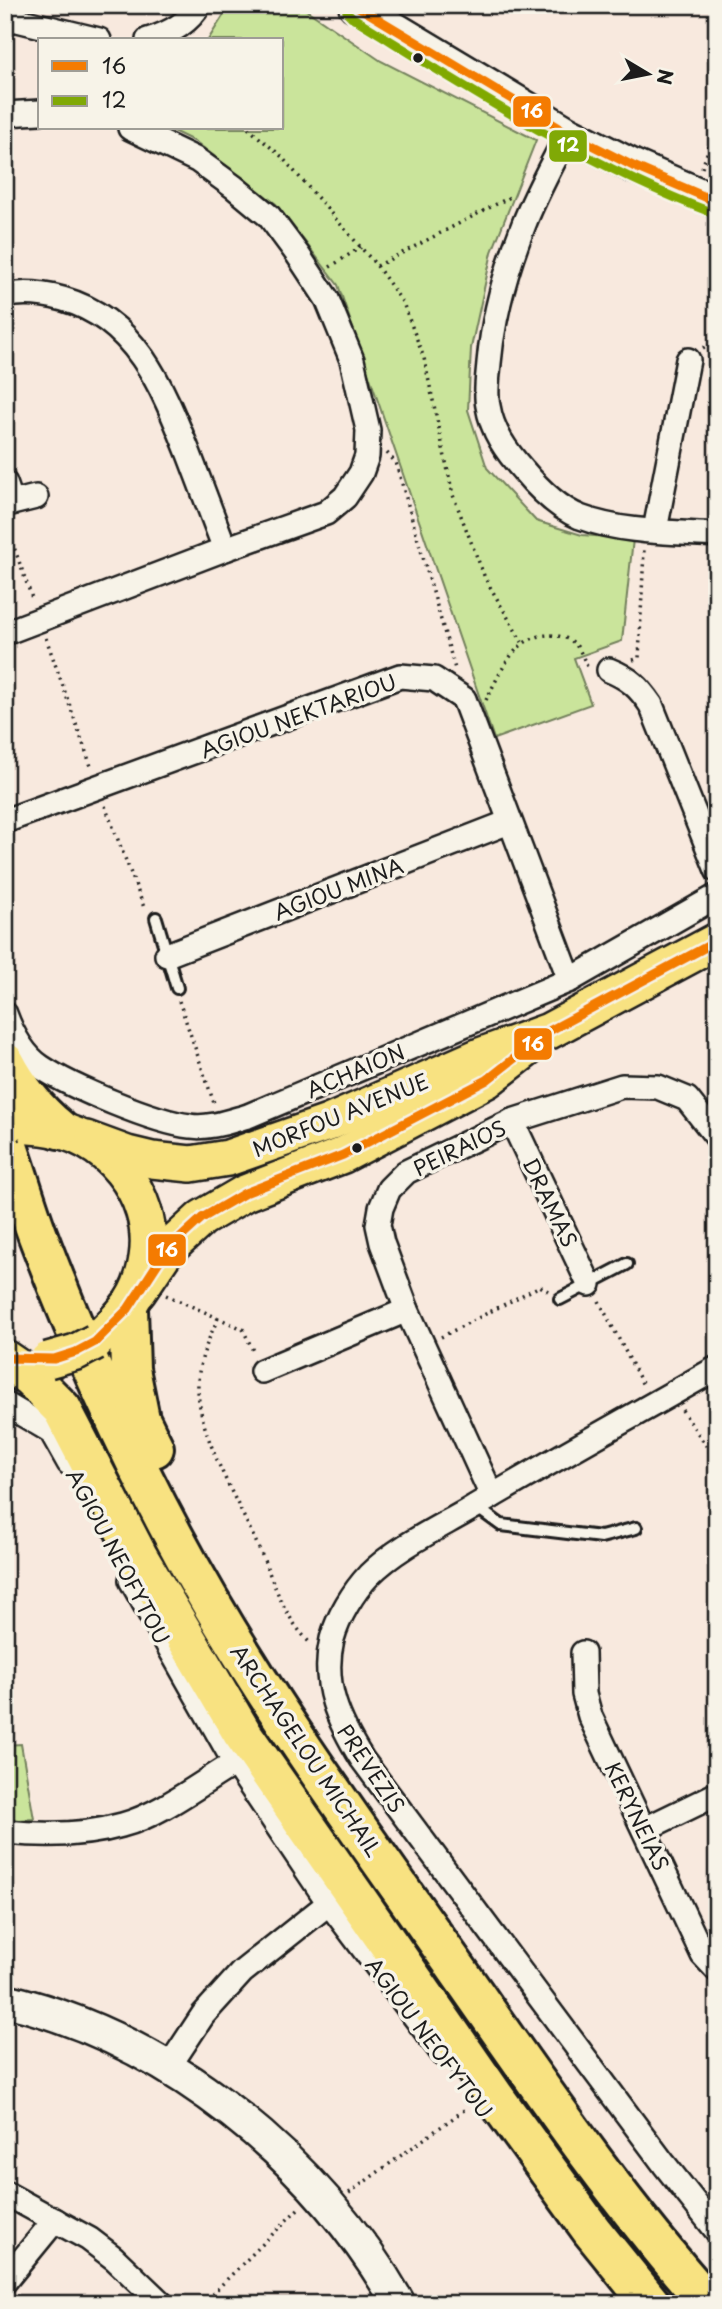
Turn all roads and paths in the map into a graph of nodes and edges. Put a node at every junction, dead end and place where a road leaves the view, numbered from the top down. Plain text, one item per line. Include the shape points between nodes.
1 (199, 5) edge
2 (358, 6) edge
3 (5, 17) edge
4 (91, 38) edge
5 (154, 38) edge
6 (38, 112) edge
7 (5, 114) edge
8 (717, 123) edge
9 (134, 130) edge
10 (250, 130) edge
11 (568, 132) junction
12 (545, 180) junction
13 (705, 198) edge
14 (5, 212) edge
15 (361, 247) junction
16 (377, 265) junction
17 (313, 278) junction
18 (10, 295) edge
19 (688, 360) dead end
20 (368, 430) junction
21 (9, 493) edge
22 (36, 497) dead end
23 (650, 530) junction
24 (717, 535) edge
25 (225, 549) junction
26 (39, 620) junction
27 (5, 633) edge
28 (522, 642) junction
29 (608, 670) junction
30 (464, 699) junction
31 (473, 724) junction
32 (98, 787) junction
33 (5, 821) edge
34 (509, 822) junction
35 (717, 870) edge
36 (717, 896) edge
37 (156, 918) joint
38 (717, 941) edge
39 (167, 955) junction
40 (570, 980) junction
41 (177, 988) joint
42 (5, 1014) edge
43 (549, 1031) junction
44 (5, 1062) edge
45 (512, 1121) junction
46 (221, 1124) junction
47 (29, 1135) edge
48 (717, 1137) edge
49 (5, 1208) edge
50 (627, 1264) dead end
51 (589, 1284) junction
52 (143, 1298) junction
53 (560, 1299) joint
54 (407, 1310) junction
55 (218, 1318) junction
56 (424, 1346) junction
57 (5, 1359) edge
58 (717, 1368) edge
59 (262, 1371) joint
60 (662, 1399) junction
61 (5, 1404) edge
62 (717, 1462) edge
63 (484, 1501) junction
64 (636, 1528) dead end
65 (583, 1653) dead end
66 (330, 1665) junction
67 (235, 1763) junction
68 (717, 1794) edge
69 (645, 1829) junction
70 (5, 1832) edge
71 (329, 1903) junction
72 (717, 1970) edge
73 (5, 2000) edge
74 (168, 2068) junction
75 (477, 2100) junction
76 (5, 2193) edge
77 (323, 2199) junction
78 (55, 2220) junction
79 (717, 2231) edge
80 (717, 2275) edge
81 (5, 2281) edge
82 (162, 2304) edge
83 (202, 2304) edge
84 (399, 2304) edge
85 (634, 2304) edge
86 (651, 2304) edge
87 (680, 2304) edge
88 (709, 2304) edge

1 - 5 street via 184,23
2 - 11 street
3 - 4 street
6 - 7 street
8 - 13 path
9 - 17 street via 197,160 234,187 269,216
10 - 15 path via 281,156
11 - 12 street
11 - 13 street
12 - 16 path
12 - 23 street via 524,224 491,341 487,403 493,425 504,448 551,499 577,516 609,526
14 - 18 path
15 - 16 path
15 - 17 path
16 - 28 path via 403,303 424,358 457,506 485,578
17 - 20 street via 327,299 352,360
18 - 25 street via 48,295 77,303 102,317 147,362 165,393
19 - 23 street
20 - 25 street via 361,473 336,505 326,513
20 - 30 path via 396,463
21 - 22 street
21 - 26 path via 8,530
23 - 24 street
23 - 29 path via 639,657
25 - 26 street
26 - 27 street
26 - 32 path
28 - 29 path via 536,635 556,635 575,643 593,677
28 - 31 path via 501,670
29 - 35 street via 629,678 651,705
30 - 31 street
30 - 32 street, AGIOU NEKTARIOU via 434,679 400,676
31 - 34 street
32 - 33 street, AGIOU NEKTARIOU
32 - 37 path via 145,910
34 - 39 street, AGIOU MINA
34 - 40 street
36 - 40 street, ACHAION
37 - 39 lane
38 - 43 main road, MORFOU AVENUE
39 - 41 lane
40 - 46 street, ACHAION
41 - 46 path
42 - 46 street, ACHAION via 19,1045 39,1066 161,1119 192,1127
43 - 47 main road, MORFOU AVENUE via 328,1123 228,1158 191,1164 152,1160
43 - 52 main road, MORFOU AVENUE via 487,1080 343,1155 245,1193 202,1218 165,1252
44 - 47 highway via 17,1085 46,1117
45 - 48 street, PEIRAIOS via 622,1086 658,1087 687,1099
45 - 51 street, DRAMAS
45 - 54 street, PEIRAIOS via 406,1172 388,1189 378,1225
47 - 52 main road via 114,1160 135,1189 146,1222
47 - 88 highway, ARCHAGELOU MICHAIL via 37,1234 103,1392 168,1526 221,1620 275,1708 542,2090 624,2202
49 - 87 highway, ARCHAGELOU MICHAIL via 69,1370 119,1479 236,1687 566,2161
50 - 51 lane
51 - 53 lane
51 - 60 path
52 - 55 path
52 - 57 main road, MORFOU AVENUE, bridge via 95,1342 76,1352 48,1360
52 - 80 highway via 130,1369 140,1419 193,1533 290,1700 640,2184
53 - 56 path via 540,1286
54 - 56 street, PEIRAIOS
54 - 59 street
55 - 59 path via 243,1329
55 - 66 path via 201,1359 198,1390 205,1428 277,1595 296,1629
56 - 63 street, PEIRAIOS
57 - 86 highway via 62,1409 139,1558 242,1733 463,2053
58 - 60 street, PREVEZIS
60 - 62 path
60 - 63 street, PREVEZIS
61 - 67 street, AGIOU NEOFYTOU via 56,1438
63 - 64 lane via 501,1525 601,1537
63 - 66 street, PREVEZIS via 394,1555 370,1575 342,1616 332,1639
65 - 69 street, KERYNEIAS via 584,1694 590,1716
66 - 79 street, PREVEZIS via 334,1707 362,1759
67 - 70 street via 124,1825 41,1836
67 - 71 street, AGIOU NEOFYTOU
68 - 69 street
69 - 72 street, KERYNEIAS via 703,1955
71 - 74 street via 243,1972 202,2015
71 - 75 street, AGIOU NEOFYTOU
73 - 74 street via 114,2039
74 - 77 street via 275,2149
75 - 77 path
75 - 85 street, AGIOU NEOFYTOU
76 - 78 street
77 - 83 path
77 - 84 street via 351,2230
78 - 81 street
78 - 82 street via 114,2258

